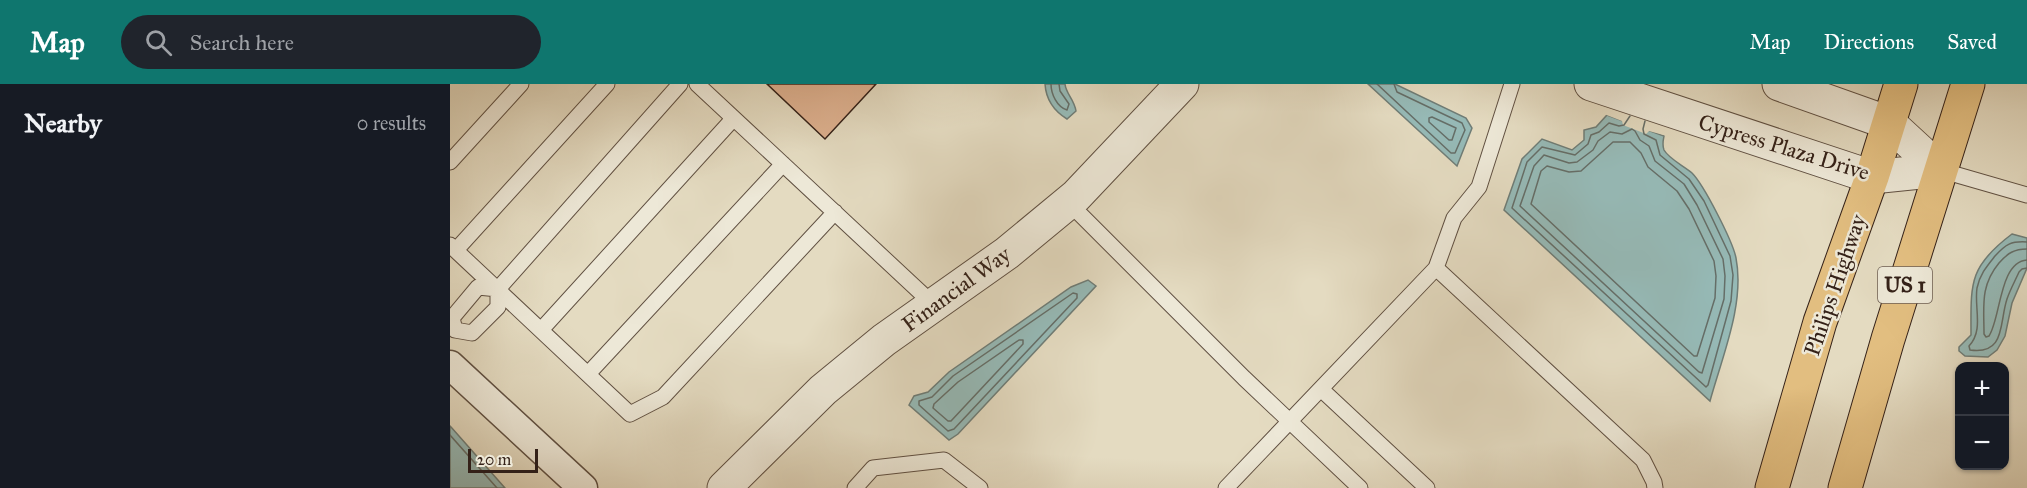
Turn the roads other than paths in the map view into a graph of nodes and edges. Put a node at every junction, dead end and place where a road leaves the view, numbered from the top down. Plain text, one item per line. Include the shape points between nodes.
1 (521, 84) edge
2 (607, 84) edge
3 (680, 84) edge
4 (697, 84) edge
5 (1182, 84) edge
6 (1512, 84) edge
7 (1779, 84) edge
8 (1902, 84) edge
9 (1968, 84) edge
10 (1598, 86) edge
11 (733, 119) junction
12 (1889, 123) junction
13 (450, 162) edge
14 (783, 165) junction
15 (1941, 170) junction
16 (1872, 177) junction
17 (2027, 195) edge
18 (1068, 202) junction
19 (835, 212) junction
20 (453, 247) edge
21 (1436, 268) junction
22 (498, 289) junction
23 (934, 305) junction
24 (541, 330) junction
25 (453, 333) edge
26 (450, 365) edge
27 (588, 374) junction
28 (1322, 390) junction
29 (1290, 422) junction
30 (734, 485) edge
31 (583, 488) edge
32 (855, 488) edge
33 (980, 488) edge
34 (1226, 488) edge
35 (1360, 488) edge
36 (1427, 488) edge
37 (1655, 488) edge
38 (1772, 488) edge
39 (1845, 488) edge

1 - 13 lane
2 - 20 lane
3 - 22 lane
4 - 11 lane
5 - 18 street, Financial Way
6 - 21 lane via 1479,187 1454,218
7 - 12 street
8 - 12 main road, Philips Highway
9 - 15 main road, US 1
10 - 16 street, Cypress Plaza Drive
11 - 14 lane
11 - 24 lane
12 - 15 street
12 - 16 main road, Philips Highway
14 - 19 lane
14 - 27 lane
15 - 16 street, Cypress Plaza Drive
15 - 17 lane
15 - 39 main road, US 1
16 - 38 main road, Philips Highway via 1820,322
18 - 23 street, Financial Way via 1007,253
18 - 29 lane
19 - 23 lane
19 - 27 lane via 663,397 630,414
20 - 22 lane
21 - 28 lane
21 - 37 lane via 1643,460
22 - 24 lane
22 - 25 lane via 498,307 472,333
22 - 25 lane via 478,286 452,318
23 - 30 street, Financial Way via 823,390
24 - 27 lane
26 - 31 street
28 - 29 lane
28 - 36 lane
29 - 34 lane
29 - 35 lane
32 - 33 lane via 873,468 944,460

